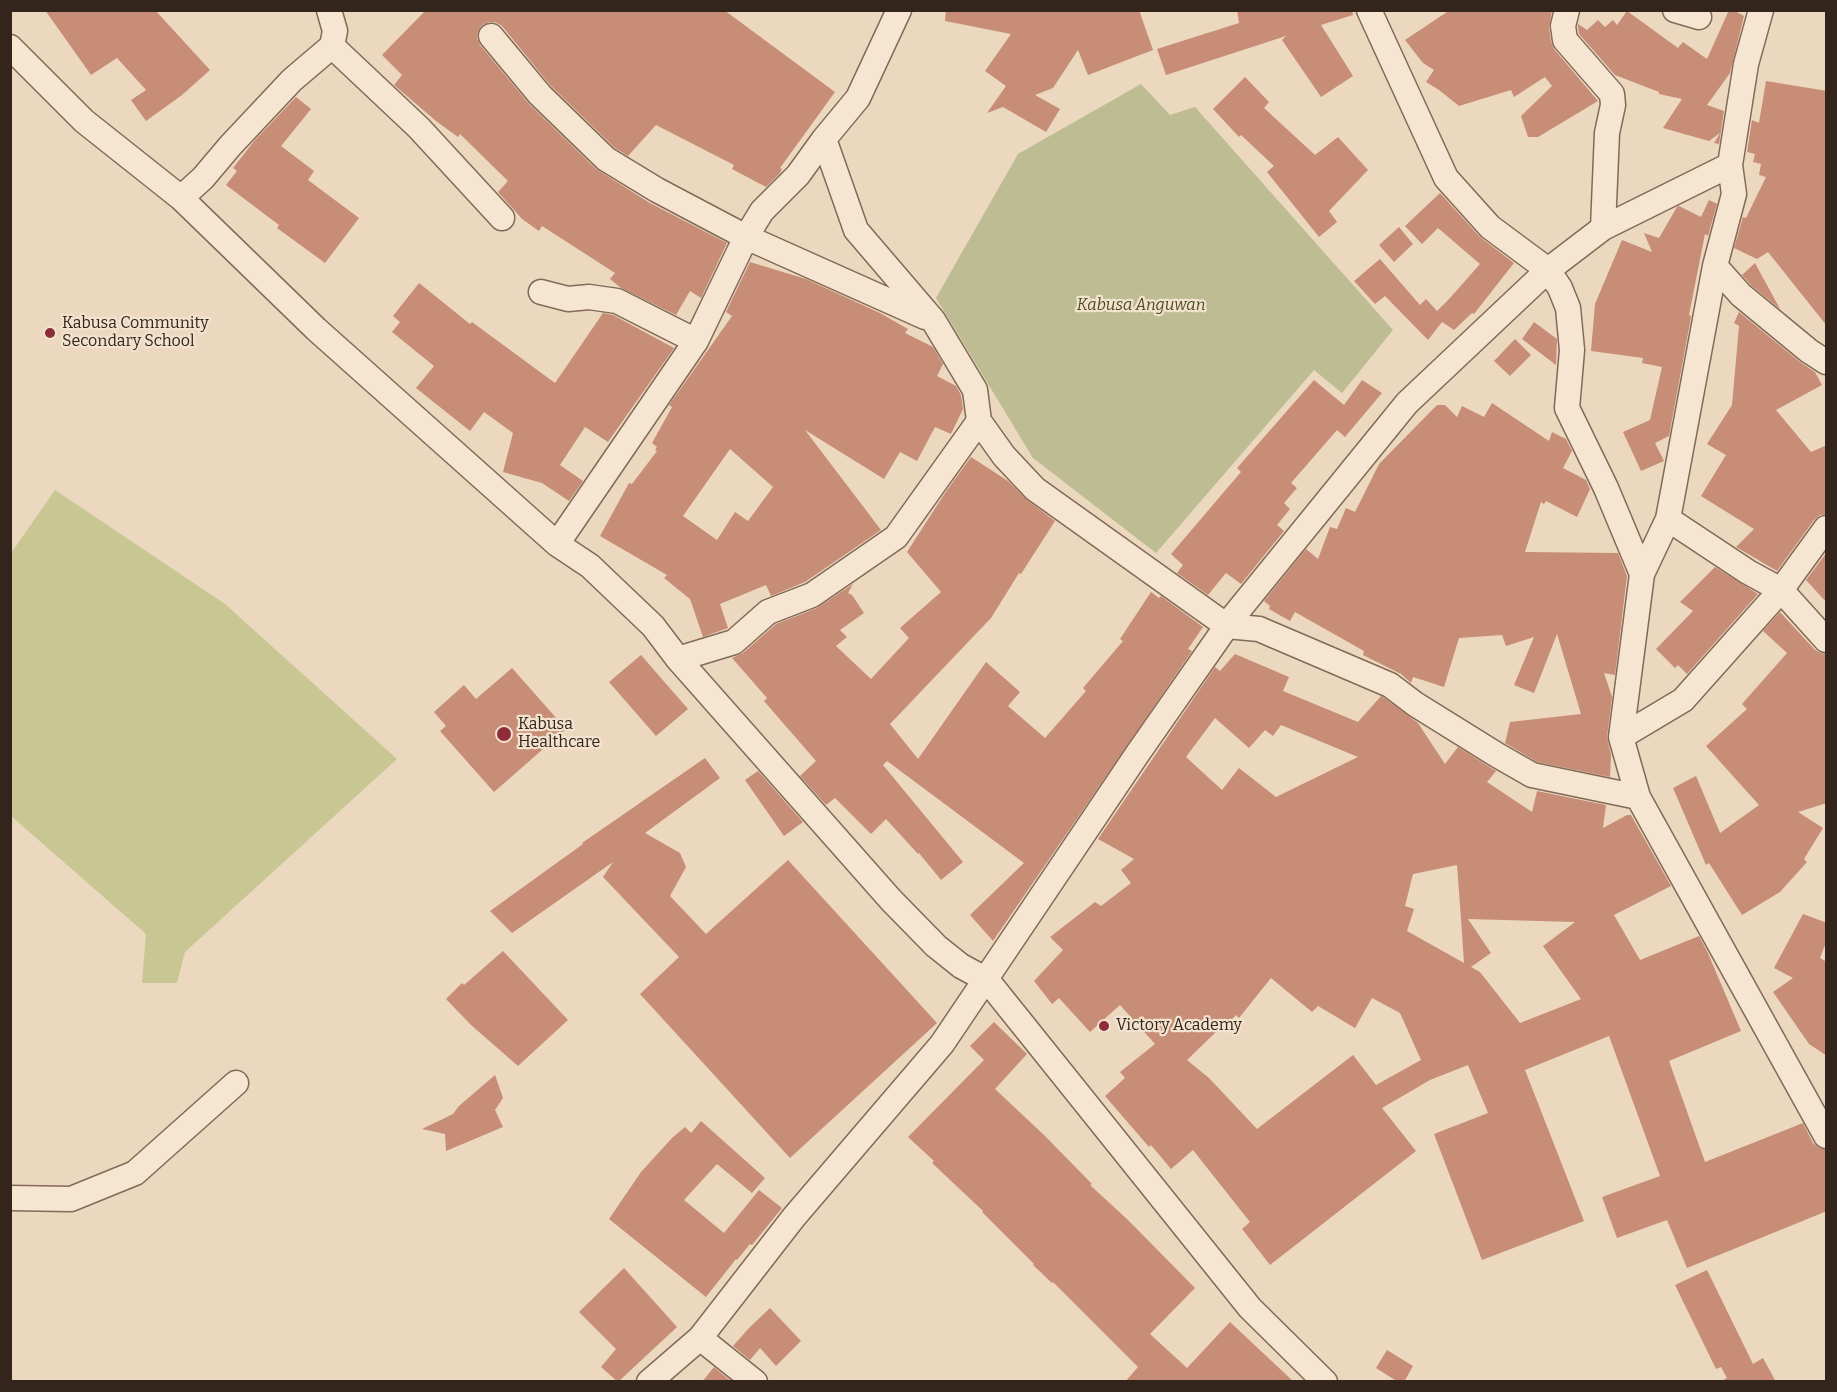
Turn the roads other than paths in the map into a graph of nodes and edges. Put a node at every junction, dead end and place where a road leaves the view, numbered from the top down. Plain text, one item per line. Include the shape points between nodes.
1 (329, 10) edge
2 (899, 10) edge
3 (1369, 10) edge
4 (1567, 10) edge
5 (1675, 10) edge
6 (1761, 10) edge
7 (1699, 17) dead end
8 (491, 36) dead end
9 (332, 46) junction
10 (10, 47) edge
11 (824, 139) junction
12 (1730, 165) junction
13 (181, 198) junction
14 (502, 218) dead end
15 (1603, 228) junction
16 (746, 237) junction
17 (1715, 266) junction
18 (1548, 270) junction
19 (541, 292) dead end
20 (933, 320) junction
21 (696, 341) junction
22 (1827, 362) edge
23 (979, 421) junction
24 (1668, 519) junction
25 (1827, 528) edge
26 (557, 544) junction
27 (1642, 574) junction
28 (1781, 590) junction
29 (1227, 626) junction
30 (1827, 640) edge
31 (678, 659) junction
32 (1621, 737) junction
33 (1638, 797) junction
34 (987, 980) junction
35 (236, 1083) dead end
36 (1827, 1136) edge
37 (10, 1198) edge
38 (700, 1338) junction
39 (649, 1382) edge
40 (755, 1382) edge
41 (1325, 1382) edge

1 - 9 street via 334,31
2 - 11 street via 858,98
3 - 18 street via 1446,178 1490,227
4 - 15 street via 1565,40 1612,94
5 - 7 street
6 - 12 street via 1746,64
8 - 16 street via 540,95 606,159
9 - 13 street via 291,81 204,178
9 - 14 street via 419,128
10 - 13 street via 84,122
11 - 16 street via 798,174 762,211
11 - 20 street via 856,230
12 - 15 street
12 - 17 street via 1734,194
13 - 26 street via 316,330
15 - 18 street
16 - 20 street
16 - 21 street
17 - 22 street via 1741,295
17 - 24 street
18 - 27 street via 1568,308 1572,351 1567,408
18 - 29 street via 1407,403
19 - 21 street via 568,299 589,297 617,302
20 - 23 street via 975,390
21 - 26 street
23 - 29 street via 1035,489
23 - 31 street via 896,537 812,595 768,612 734,642
24 - 27 street
24 - 28 street
25 - 28 street
26 - 31 street via 590,566 620,594
27 - 32 street
28 - 30 street
28 - 32 street via 1683,700
29 - 33 street via 1259,629 1390,685 1532,775
29 - 34 street
31 - 34 street via 891,900 936,946
32 - 33 street
33 - 36 street
34 - 38 street via 942,1044 794,1216
34 - 41 street via 1250,1308
35 - 37 street via 135,1173 70,1199
38 - 39 street
38 - 40 street

